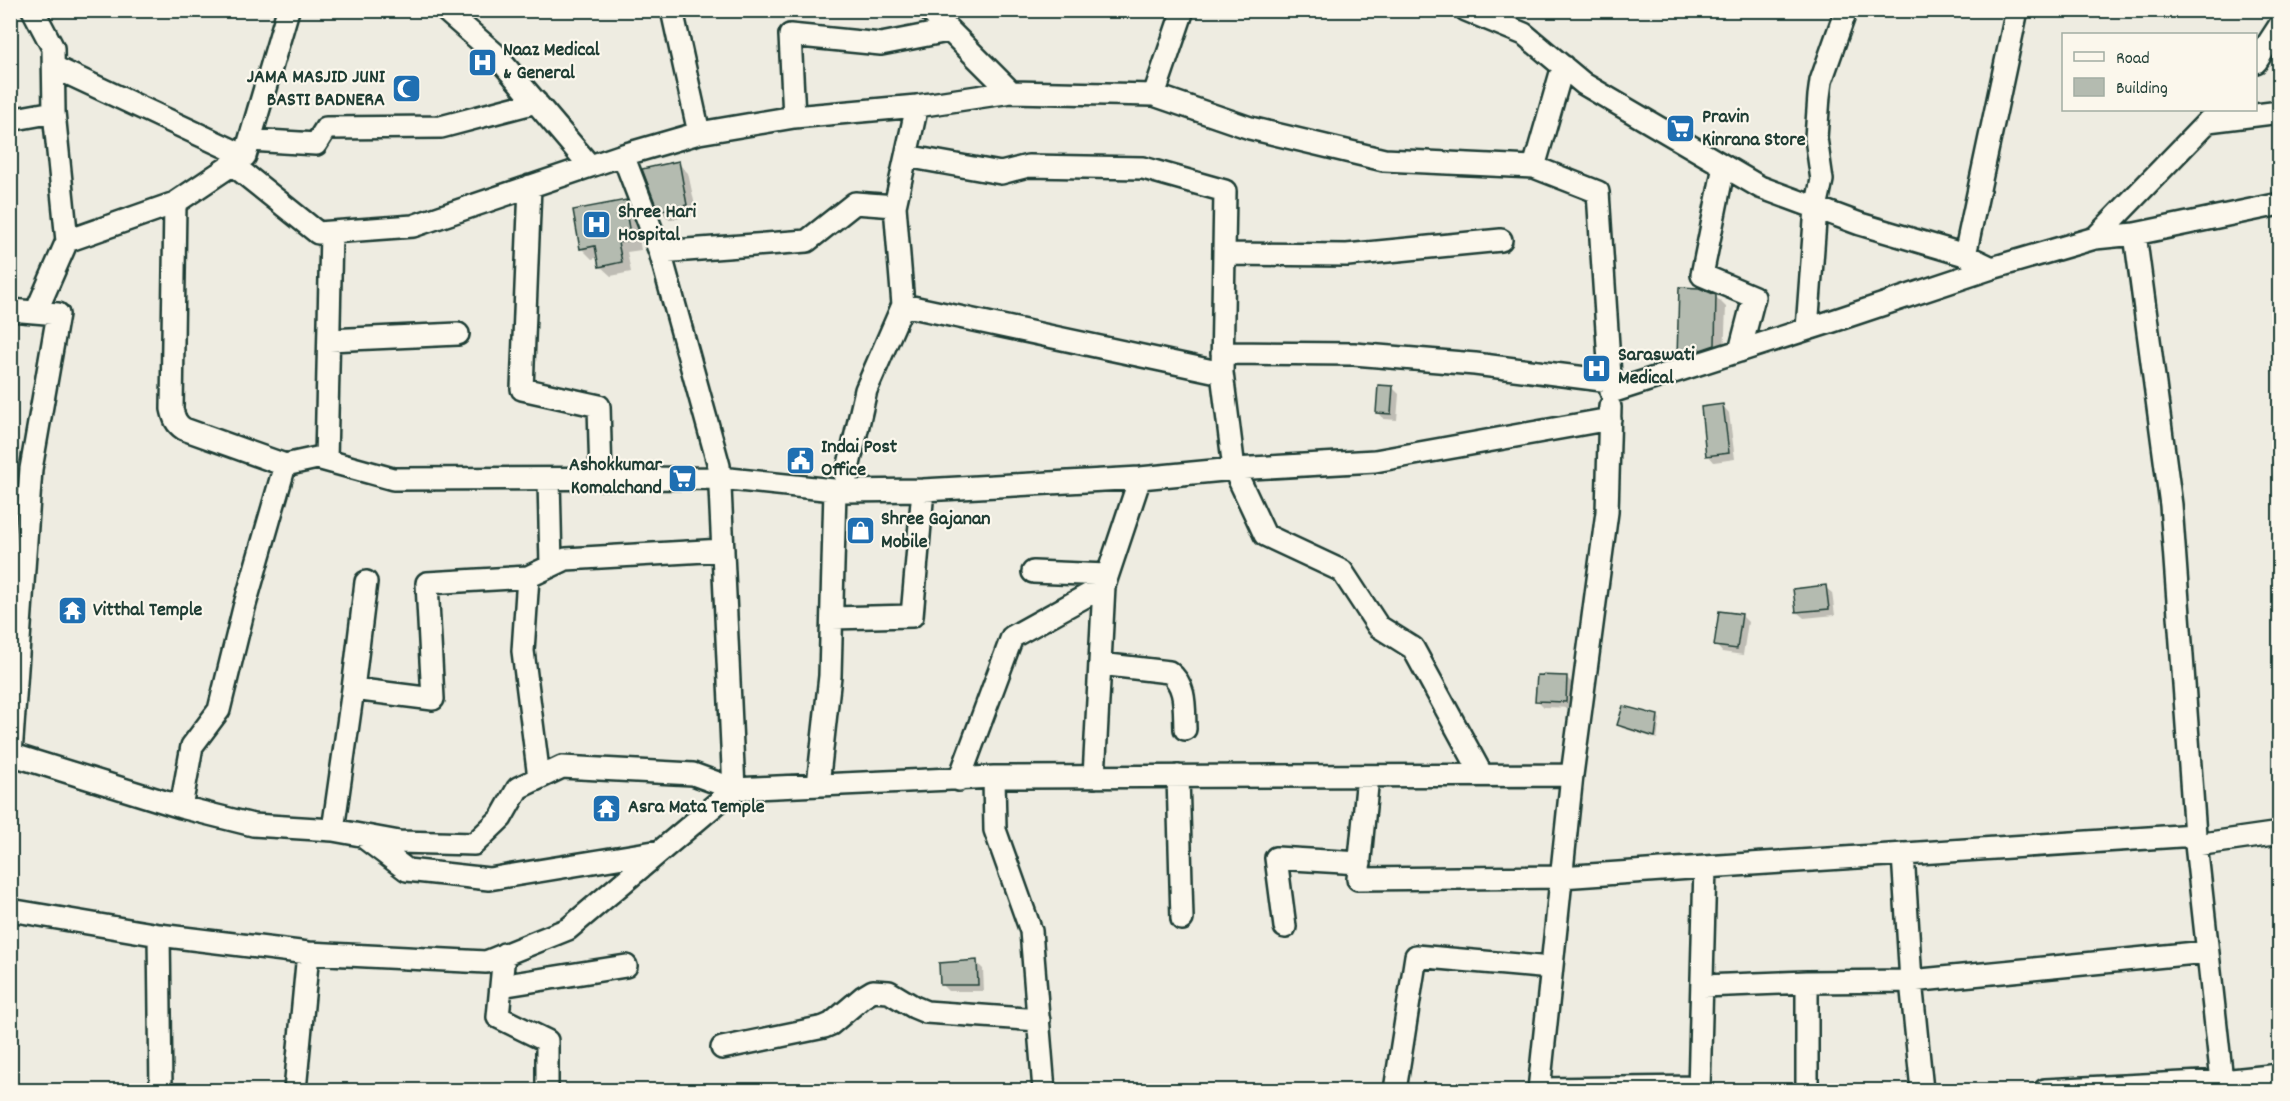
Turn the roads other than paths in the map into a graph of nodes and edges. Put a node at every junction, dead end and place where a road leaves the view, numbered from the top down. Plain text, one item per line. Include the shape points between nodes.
1 (33, 10) edge
2 (288, 10) edge
3 (445, 10) edge
4 (672, 10) edge
5 (929, 10) edge
6 (1184, 10) edge
7 (1466, 10) edge
8 (1846, 10) edge
9 (2018, 10) edge
10 (2280, 25) edge
11 (948, 31) junction
12 (2265, 56) edge
13 (1563, 66) junction
14 (54, 67) junction
15 (1011, 93) junction
16 (1154, 95) junction
17 (536, 102) junction
18 (917, 106) junction
19 (54, 112) junction
20 (2280, 112) edge
21 (2213, 115) edge
22 (794, 117) junction
23 (10, 120) edge
24 (699, 133) junction
25 (242, 153) junction
26 (623, 155) junction
27 (906, 156) junction
28 (590, 166) junction
29 (1724, 166) junction
30 (1533, 167) junction
31 (530, 186) junction
32 (175, 203) junction
33 (2280, 204) edge
34 (895, 206) junction
35 (1816, 208) junction
36 (331, 232) junction
37 (2135, 234) junction
38 (2095, 238) junction
39 (1501, 240) dead end
40 (67, 241) junction
41 (660, 252) junction
42 (1224, 254) junction
43 (1965, 255) junction
44 (1992, 268) junction
45 (903, 305) junction
46 (10, 310) edge
47 (36, 312) junction
48 (1807, 329) junction
49 (458, 334) dead end
50 (329, 340) junction
51 (1740, 351) junction
52 (1222, 363) junction
53 (1610, 386) junction
54 (1610, 419) junction
55 (326, 460) junction
56 (285, 465) junction
57 (1234, 469) junction
58 (549, 478) junction
59 (601, 478) junction
60 (720, 478) junction
61 (1140, 478) junction
62 (839, 490) junction
63 (923, 490) junction
64 (723, 550) junction
65 (551, 566) junction
66 (1033, 572) dead end
67 (528, 577) junction
68 (1106, 581) junction
69 (366, 582) dead end
70 (832, 618) junction
71 (1100, 664) junction
72 (353, 689) junction
73 (1185, 729) dead end
74 (11, 754) edge
75 (1482, 775) junction
76 (1572, 775) junction
77 (1178, 776) junction
78 (1368, 776) junction
79 (994, 777) junction
80 (1094, 777) junction
81 (539, 778) junction
82 (959, 780) junction
83 (818, 785) junction
84 (734, 789) junction
85 (181, 807) junction
86 (333, 830) junction
87 (2280, 834) edge
88 (360, 835) junction
89 (2195, 840) junction
90 (663, 850) junction
91 (1903, 854) junction
92 (1360, 863) junction
93 (1705, 867) junction
94 (1561, 877) junction
95 (10, 910) edge
96 (1182, 919) dead end
97 (1285, 927) dead end
98 (159, 935) junction
99 (2206, 952) junction
100 (308, 953) junction
101 (504, 954) junction
102 (626, 966) dead end
103 (1551, 968) junction
104 (1911, 981) junction
105 (1807, 982) junction
106 (501, 986) junction
107 (1702, 986) junction
108 (1039, 1020) junction
109 (722, 1048) dead end
110 (2280, 1075) edge
111 (2222, 1086) edge
112 (2095, 1088) edge
113 (1699, 1089) edge
114 (161, 1090) edge
115 (295, 1090) edge
116 (547, 1090) edge
117 (1044, 1090) edge
118 (1395, 1090) edge
119 (1539, 1090) edge
120 (1807, 1090) edge
121 (1922, 1090) edge
122 (2045, 1090) edge

1 - 14 street via 53,48
2 - 25 street
3 - 17 street via 494,53
4 - 24 street
5 - 11 street
6 - 16 street
7 - 13 street via 1524,34
8 - 35 street via 1821,81 1816,138 1822,180
9 - 43 street
10 - 12 street
11 - 15 street
11 - 22 street via 881,44 790,35
13 - 29 street via 1584,84
13 - 30 street
14 - 19 street
14 - 25 street
15 - 16 street
15 - 18 street
16 - 30 street via 1250,128 1384,160
17 - 25 street via 441,127 326,128 316,144
17 - 28 street
18 - 22 street
18 - 27 street
19 - 23 street
19 - 40 street
20 - 21 street
21 - 38 street
22 - 24 street
24 - 26 street
25 - 32 street
25 - 36 street via 318,233
26 - 28 street
26 - 41 street
27 - 34 street
27 - 42 street via 1001,173 1028,166 1143,168 1225,191
28 - 31 street
29 - 35 street via 1760,187
29 - 51 street via 1702,275 1754,297
30 - 53 street via 1598,192
31 - 36 street via 413,226
31 - 59 street via 522,389 599,406
32 - 40 street
32 - 56 street via 174,418 184,429
33 - 37 street
34 - 41 street via 855,203 807,241
34 - 45 street
35 - 43 street
35 - 48 street
36 - 50 street
37 - 38 street
37 - 89 street via 2171,505
38 - 44 street
39 - 42 street via 1347,255
40 - 47 street
41 - 60 street
42 - 52 street
43 - 44 street
44 - 48 street
45 - 52 street
45 - 62 street via 866,390
46 - 47 street
47 - 74 street via 58,314 31,469
48 - 51 street
49 - 50 street
50 - 55 street
51 - 53 street
52 - 53 street via 1354,354 1475,364
52 - 57 street
53 - 54 street
54 - 57 street via 1375,461
54 - 76 street via 1607,512
55 - 56 street via 317,458
55 - 58 street via 393,479
56 - 85 street via 219,710 192,746
57 - 61 street
57 - 75 street via 1265,535 1342,571 1378,626 1413,648
58 - 59 street
58 - 65 street
59 - 60 street
60 - 62 street
60 - 64 street
61 - 63 street
61 - 68 street
62 - 63 street
62 - 70 street
63 - 70 street via 912,616
64 - 65 street via 566,559
64 - 84 street
65 - 67 street
66 - 68 street
67 - 72 street via 427,583 433,699
67 - 81 street via 523,651
68 - 71 street
68 - 82 street via 1012,637
69 - 72 street
70 - 83 street
71 - 73 street via 1169,672 1178,678
71 - 80 street
72 - 86 street
74 - 85 street
75 - 76 street
75 - 78 street
76 - 94 street
77 - 78 street
77 - 80 street
77 - 96 street
78 - 92 street
79 - 80 street
79 - 82 street
79 - 108 street via 995,830 1031,931
81 - 84 street via 562,767 645,771 693,774
81 - 88 street via 518,788 501,818 474,844 399,842
82 - 83 street
83 - 84 street
84 - 90 street
85 - 86 street via 253,825
86 - 88 street
87 - 89 street
88 - 90 street via 407,870 489,879
89 - 91 street
89 - 99 street
90 - 101 street via 568,929
91 - 93 street
91 - 104 street
92 - 94 street via 1358,879
92 - 97 street via 1276,858
93 - 94 street
93 - 107 street
94 - 103 street
95 - 98 street
98 - 100 street
98 - 114 street
99 - 104 street
99 - 111 street
100 - 101 street via 486,962
100 - 115 street
101 - 106 street
102 - 106 street
103 - 118 street via 1416,956
103 - 119 street
104 - 105 street
104 - 121 street
105 - 107 street
105 - 120 street
106 - 116 street via 498,1017 547,1041
107 - 113 street
108 - 109 street via 926,1012 880,990 867,994 824,1027
108 - 117 street
110 - 111 street
111 - 112 street
112 - 122 street
113 - 119 street

